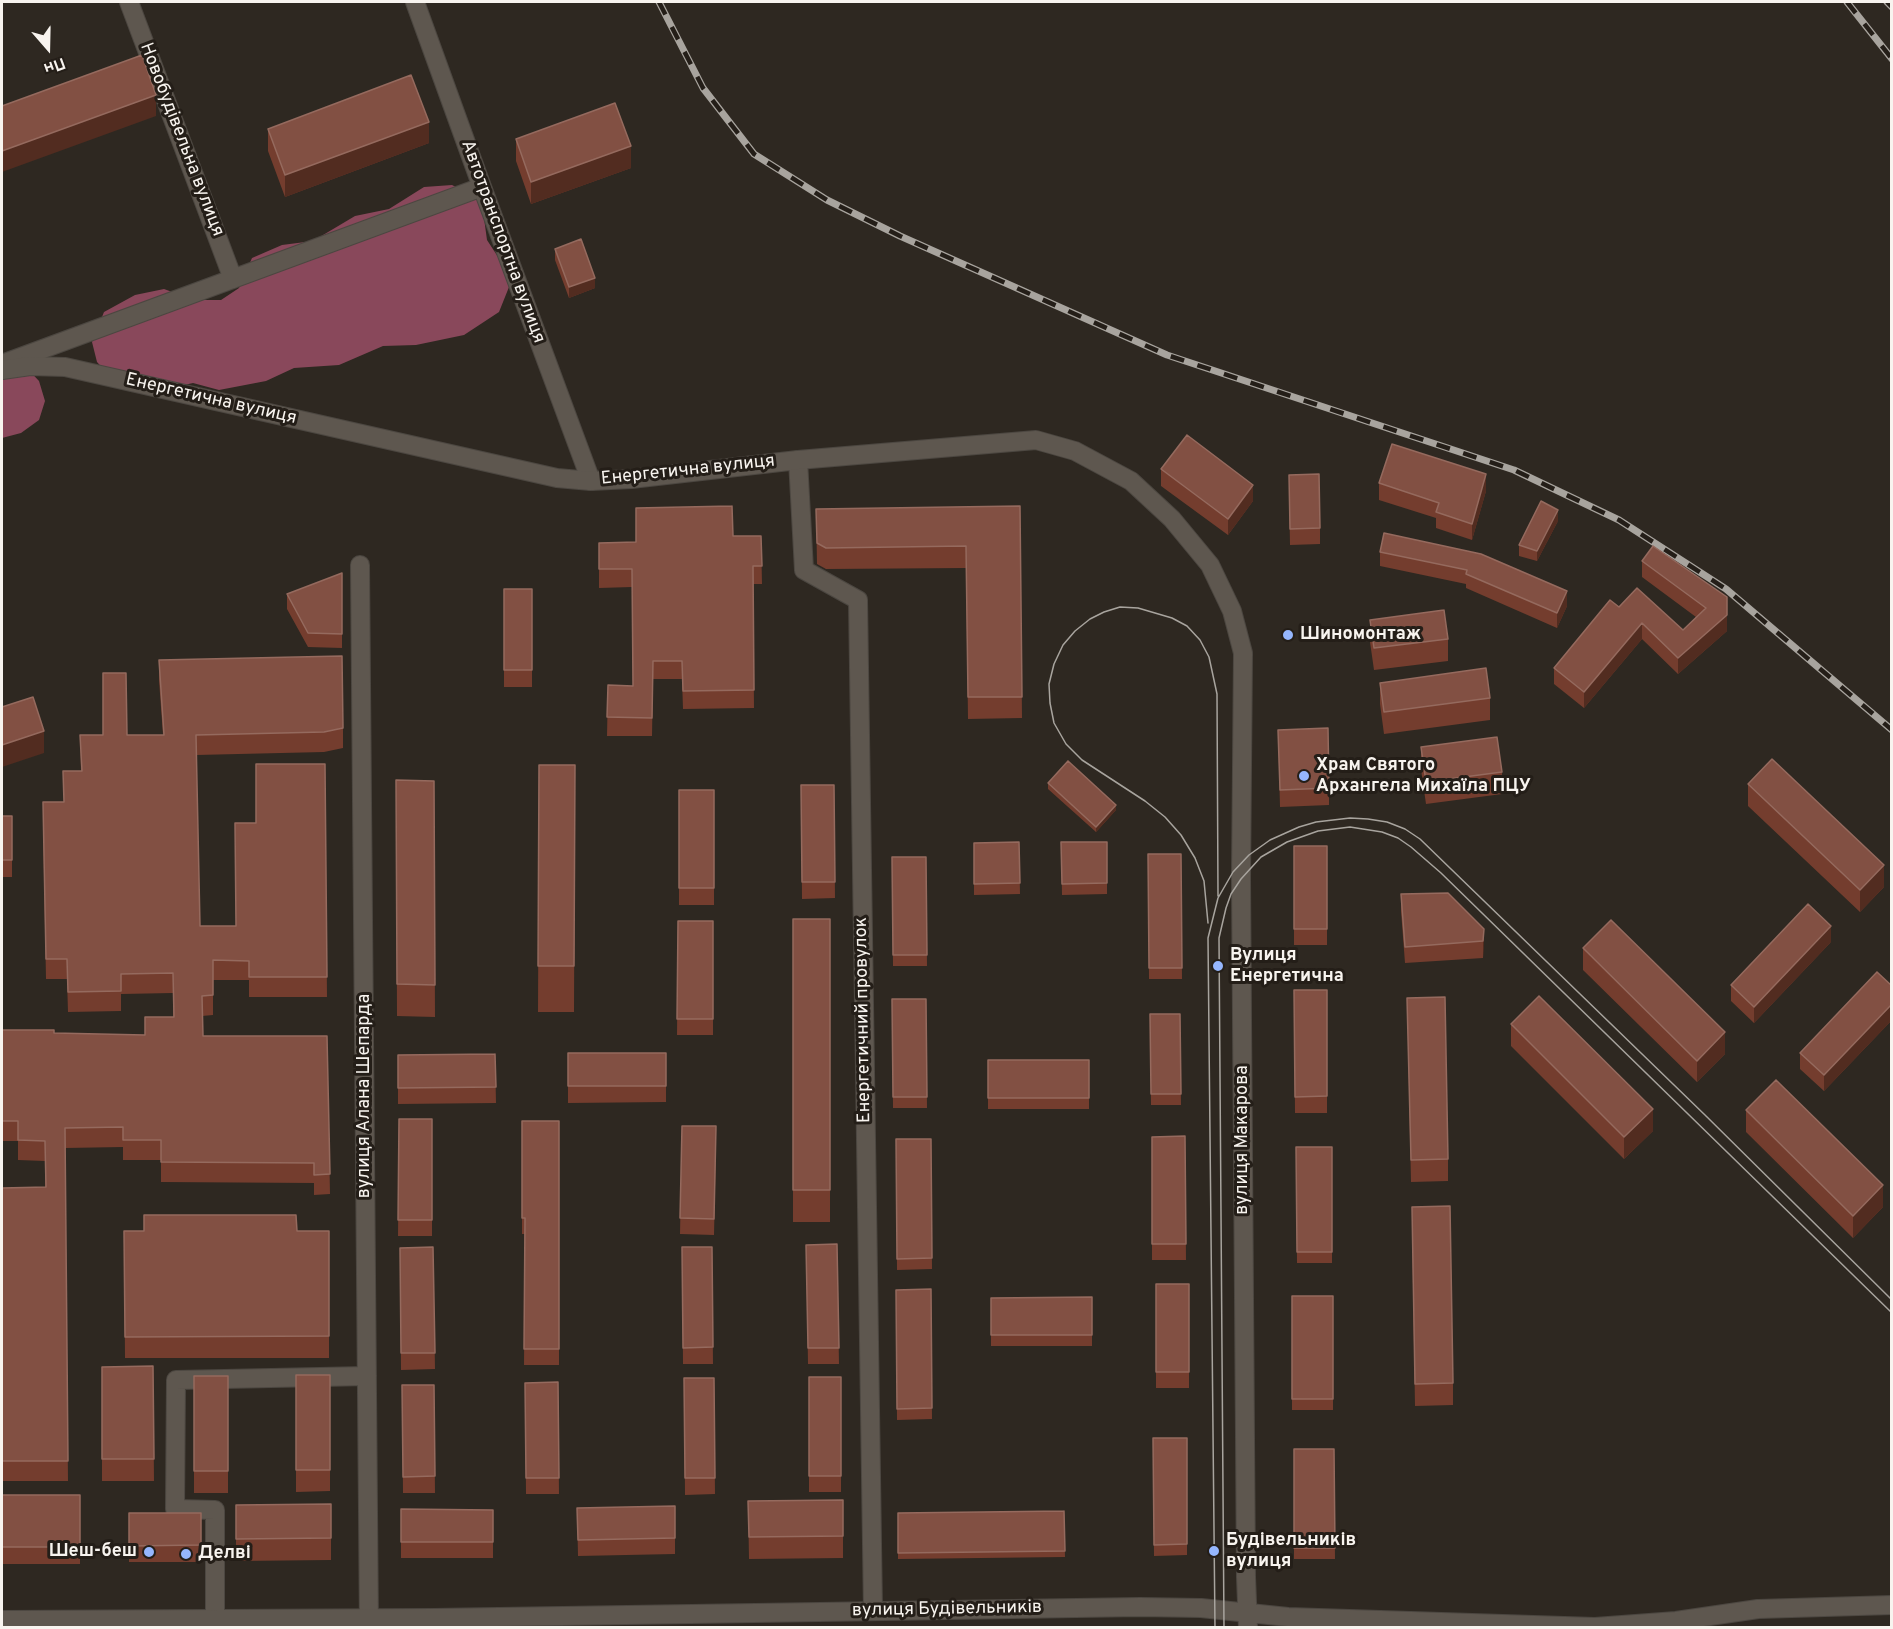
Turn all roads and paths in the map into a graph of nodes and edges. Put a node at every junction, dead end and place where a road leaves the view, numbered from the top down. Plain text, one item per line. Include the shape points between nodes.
1 (129, 2) edge
2 (416, 2) edge
3 (482, 187) junction
4 (233, 279) junction
5 (2, 364) edge
6 (2, 370) edge
7 (798, 460) junction
8 (591, 481) junction
9 (360, 565) dead end
10 (1243, 653) joint
11 (367, 1376) junction
12 (1892, 1605) edge
13 (873, 1611) junction
14 (215, 1619) junction
15 (2, 1620) edge
16 (1247, 1620) edge
17 (369, 1623) edge

1 - 4 street, Новобудівельна вулиця
2 - 3 street, Автотранспортна вулиця
3 - 4 street
3 - 8 street, Автотранспортна вулиця
4 - 5 street
6 - 8 street, Енергетична вулиця via 65,367 557,478
7 - 8 street, Енергетична вулиця
7 - 10 street, Енергетична вулиця via 1036,440 1075,451 1131,481 1172,519 1210,565 1232,611
7 - 13 street, Енергетичний провулок via 804,570 858,600
9 - 11 street, вулиця Алана Шепарда
10 - 16 street, вулиця Макарова
11 - 14 street via 176,1380 175,1509 215,1510
11 - 17 street, вулиця Алана Шепарда
12 - 16 street, вулиця Будівельників via 1758,1608 1676,1621 1594,1627 1288,1617
13 - 16 street, вулиця Будівельників via 1201,1608
13 - 17 street, вулиця Будівельників
14 - 15 street, вулиця Будівельників
14 - 17 street, вулиця Будівельників

